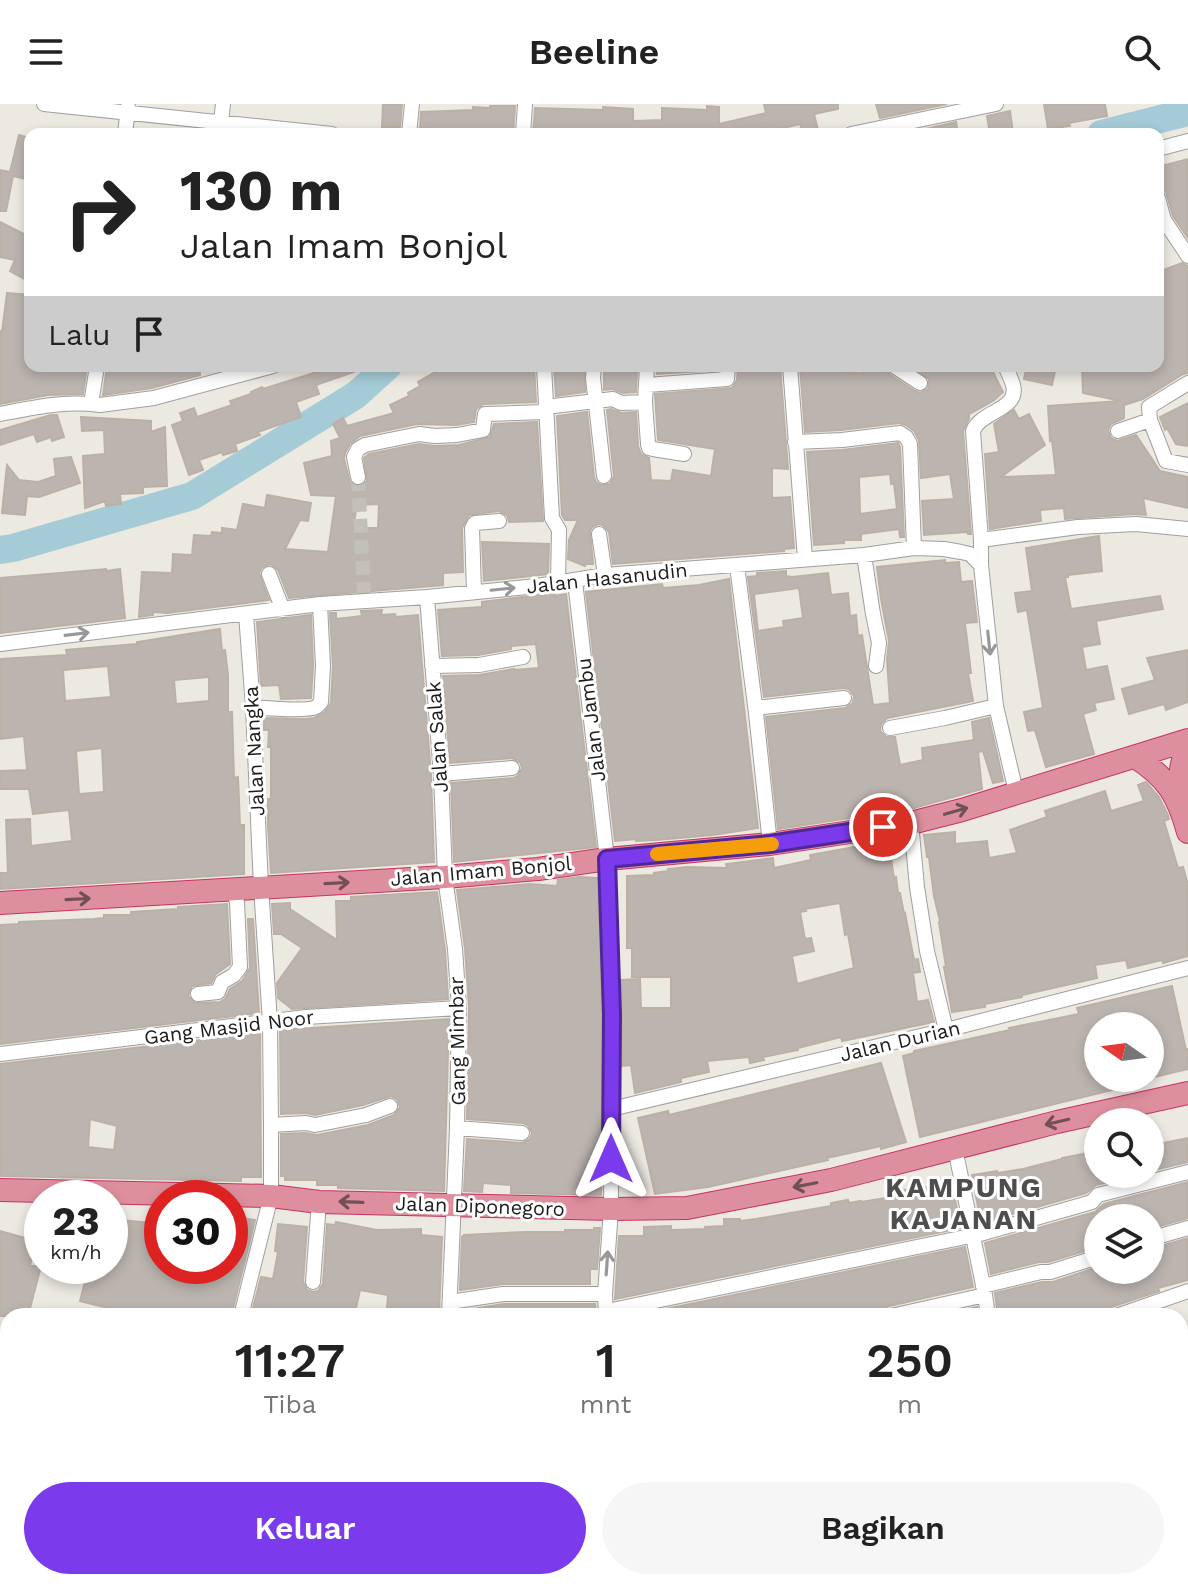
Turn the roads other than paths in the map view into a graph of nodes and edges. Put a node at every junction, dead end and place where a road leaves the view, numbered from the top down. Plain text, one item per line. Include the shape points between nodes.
1 (44, 104) edge
2 (223, 104) edge
3 (412, 104) edge
4 (525, 104) edge
5 (996, 104) edge
6 (128, 109) edge
7 (221, 122) junction
8 (276, 128) edge
9 (410, 128) edge
10 (523, 128) edge
11 (880, 128) edge
12 (1188, 141) edge
13 (1164, 147) edge
14 (1164, 220) edge
15 (1188, 256) edge
16 (96, 372) edge
17 (251, 372) edge
18 (544, 372) edge
19 (594, 372) edge
20 (647, 372) edge
21 (728, 372) edge
22 (790, 372) edge
23 (903, 372) edge
24 (1008, 372) edge
25 (920, 383) dead end
26 (1188, 383) edge
27 (647, 385) junction
28 (596, 401) junction
29 (645, 402) junction
30 (91, 404) junction
31 (545, 410) junction
32 (0, 414) edge
33 (1150, 420) junction
34 (1118, 431) dead end
35 (795, 442) junction
36 (684, 454) dead end
37 (1188, 465) edge
38 (604, 476) dead end
39 (358, 477) tunnel mouth
40 (499, 521) dead end
41 (1188, 529) edge
42 (599, 534) dead end
43 (981, 540) junction
44 (914, 548) junction
45 (864, 555) junction
46 (805, 559) junction
47 (981, 565) junction
48 (737, 566) junction
49 (269, 574) dead end
50 (605, 575) junction
51 (575, 581) junction
52 (558, 582) junction
53 (474, 592) junction
54 (427, 597) junction
55 (320, 604) junction
56 (283, 610) junction
57 (246, 614) junction
58 (0, 644) edge
59 (523, 657) dead end
60 (432, 666) junction
61 (876, 666) dead end
62 (844, 698) dead end
63 (996, 706) junction
64 (253, 707) junction
65 (756, 708) junction
66 (890, 728) dead end
67 (1188, 740) edge
68 (1188, 748) edge
69 (1135, 757) junction
70 (512, 768) dead end
71 (441, 774) junction
72 (1016, 792) junction
73 (1180, 805) junction
74 (911, 823) junction
75 (1188, 832) edge
76 (770, 844) junction
77 (607, 859) junction
78 (445, 877) junction
79 (261, 887) junction
80 (233, 890) junction
81 (0, 903) edge
82 (1188, 968) edge
83 (198, 994) dead end
84 (459, 1008) junction
85 (270, 1022) junction
86 (946, 1030) junction
87 (0, 1054) edge
88 (1188, 1093) edge
89 (390, 1106) dead end
90 (611, 1109) junction
91 (271, 1125) junction
92 (457, 1128) junction
93 (522, 1133) dead end
94 (955, 1148) junction
95 (1188, 1172) edge
96 (0, 1190) edge
97 (271, 1196) junction
98 (319, 1202) junction
99 (454, 1205) junction
100 (611, 1209) junction
101 (1188, 1228) edge
102 (973, 1235) junction
103 (1164, 1235) edge
104 (1084, 1261) edge
105 (313, 1282) dead end
106 (984, 1291) junction
107 (1188, 1291) edge
108 (605, 1294) junction
109 (243, 1308) edge
110 (450, 1308) edge
111 (454, 1308) edge
112 (606, 1308) edge
113 (634, 1308) edge
114 (921, 1308) edge
115 (987, 1308) edge
116 (1139, 1308) edge

1 - 6 street
2 - 7 street
3 - 9 street
4 - 10 street
5 - 11 street
6 - 7 street
7 - 8 street
12 - 13 street
14 - 15 street
16 - 30 street
17 - 30 street via 154,398
18 - 31 street
19 - 28 street
20 - 27 street
21 - 27 street via 727,379
22 - 35 street
23 - 25 street
24 - 43 street via 1014,386 1011,402 978,421 973,431
26 - 33 street via 1149,407
27 - 29 street
28 - 29 street
28 - 31 street
28 - 38 street
29 - 36 street via 649,448
30 - 32 street via 45,405
31 - 39 street via 485,414 483,430 419,434 365,445 354,457
31 - 52 street via 552,518 559,530
33 - 34 street
33 - 37 street via 1166,461
35 - 44 street via 900,433 906,437
35 - 46 street
40 - 53 street via 475,523 472,528
41 - 43 street via 1136,524 1078,527
42 - 50 street
43 - 47 street
44 - 45 street, Jalan Hasanudin
44 - 47 street, Jalan Hasanudin via 970,554
45 - 46 street, Jalan Hasanudin
45 - 61 street via 879,643
46 - 48 street, Jalan Hasanudin
47 -> 63 street
48 - 50 street, Jalan Hasanudin
48 - 65 street
49 - 56 street
50 - 51 street, Jalan Hasanudin
51 - 52 street, Jalan Hasanudin
51 - 77 street, Jalan Jambu
53 -> 52 street, Jalan Hasanudin
53 - 54 street, Jalan Hasanudin
54 - 55 street, Jalan Hasanudin
54 - 60 street, Jalan Salak
55 - 56 street, Jalan Hasanudin
55 - 64 street via 319,706
56 - 57 street, Jalan Hasanudin
58 -> 57 street, Jalan Hasanudin
57 - 64 street, Jalan Nangka
59 - 60 street
60 - 71 street, Jalan Salak
62 - 65 street
63 - 66 street
63 - 72 street
64 - 79 street, Jalan Nangka
65 - 76 street
67 - 69 highway, Jalan Imam Bonjol
68 - 73 highway via 1180,775
69 - 72 highway, Jalan Imam Bonjol
69 - 73 highway via 1159,774
70 - 71 street
71 - 78 street, Jalan Salak
74 -> 72 highway, Jalan Imam Bonjol
73 - 75 highway
74 - 76 highway, Jalan Imam Bonjol
74 - 86 street via 927,951
76 - 77 highway, Jalan Imam Bonjol
77 - 78 highway, Jalan Imam Bonjol
77 - 90 street, Jalan Jambu
79 -> 78 highway, Jalan Imam Bonjol
78 - 84 street, Gang Mimbar
79 - 80 highway, Jalan Imam Bonjol
79 - 85 street, Jalan Nangka
81 -> 80 highway, Jalan Imam Bonjol
80 - 83 street via 240,967 218,992
82 - 86 street, Jalan Durian
84 - 85 street, Gang Masjid Noor
84 - 92 street, Gang Mimbar
85 - 87 street, Gang Masjid Noor
85 - 91 street, Jalan Nangka
86 - 90 street, Jalan Durian
88 -> 94 highway, Jalan Diponegoro
89 - 91 street via 315,1125
90 - 100 street, Jalan Jambu
91 - 97 street, Jalan Nangka
92 - 93 street
92 - 99 street, Gang Mimbar
94 -> 100 highway, Jalan Diponegoro via 831,1180 687,1208
94 - 102 street
95 - 102 street
96 - 97 highway, Jalan Diponegoro
97 - 98 highway, Jalan Diponegoro
97 - 109 street, Jalan Nangka
99 -> 98 highway, Jalan Diponegoro
98 - 105 street
99 - 100 highway, Jalan Diponegoro
99 - 110 street, Gang Mimbar
108 -> 100 street, Jalan Jambu
101 - 103 street
102 - 106 street
102 - 113 street
104 - 106 street
106 - 114 street
106 - 115 street
107 - 116 street
108 - 111 street via 503,1294
108 - 112 street, Jalan Jambu

